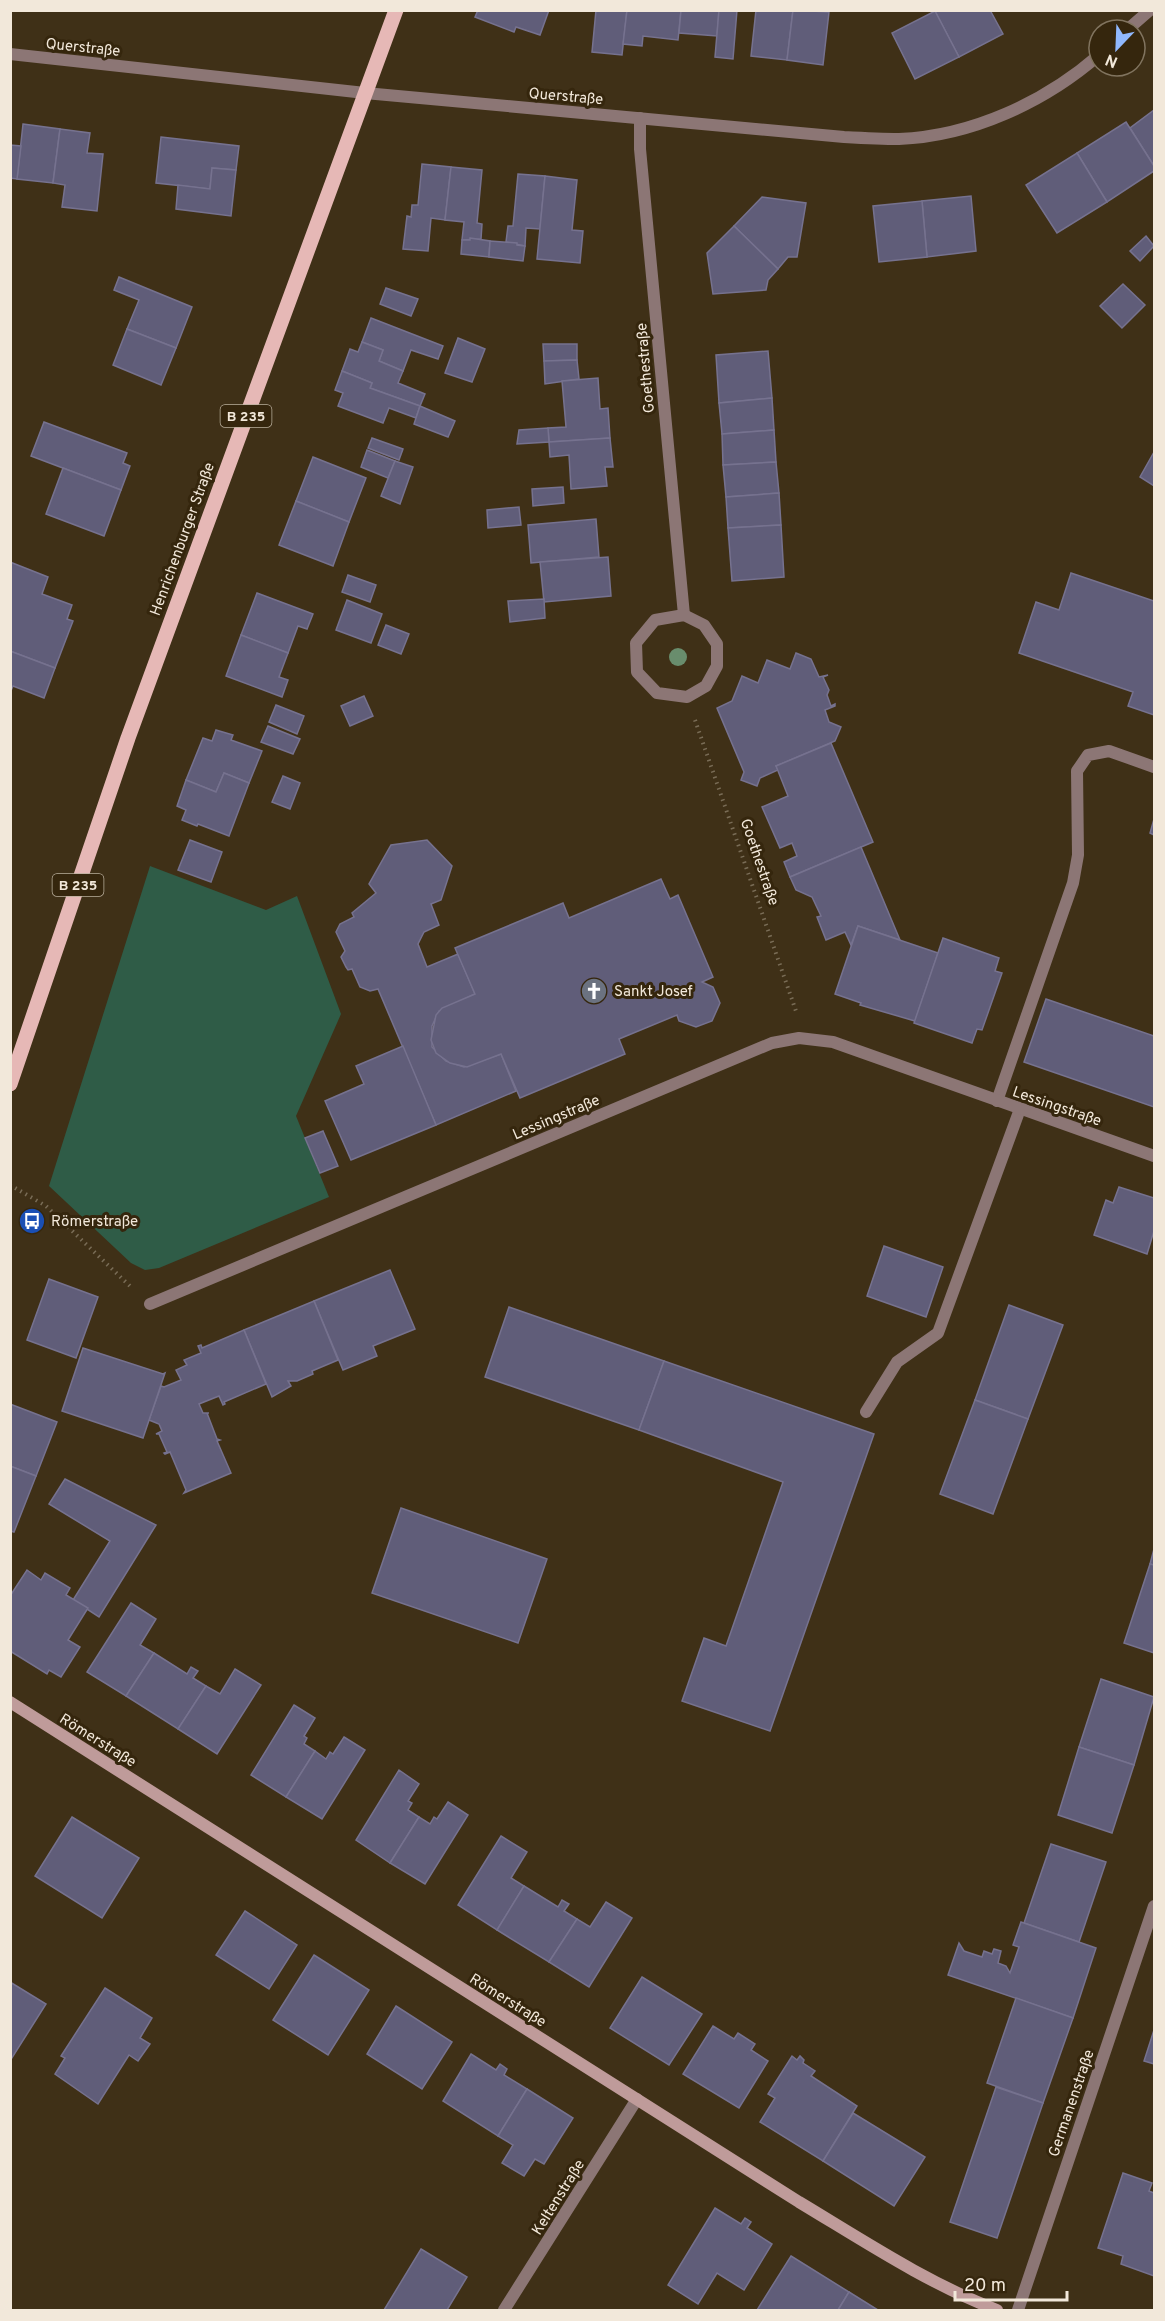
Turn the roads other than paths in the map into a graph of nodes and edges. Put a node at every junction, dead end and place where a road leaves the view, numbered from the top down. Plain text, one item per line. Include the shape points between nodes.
1 (396, 10) edge
2 (10, 54) edge
3 (1087, 65) edge
4 (365, 93) junction
5 (640, 118) junction
6 (684, 615) junction
7 (1155, 767) edge
8 (10, 1084) edge
9 (997, 1101) junction
10 (1020, 1108) junction
11 (1155, 1156) edge
12 (150, 1304) road end
13 (866, 1412) dead end
14 (10, 1702) edge
15 (1155, 1906) edge
16 (637, 2099) junction
17 (504, 2310) edge
18 (997, 2310) edge
19 (1018, 2310) edge

1 - 4 main road, Henrichenburger Straße / B 235
2 - 4 street, Querstraße
3 - 5 street, Querstraße via 1027,105 958,130 900,139
4 - 5 street, Querstraße
4 - 8 main road, Henrichenburger Straße / B 235 via 128,738
5 - 6 street, Goethestraße
6 - 6 street via 655,620 636,643 637,672 657,693 687,697 706,686 717,666 717,644 704,625
7 - 9 street via 1108,751 1088,755 1077,771 1073,883
9 - 10 street, Lessingstraße
9 - 12 street, Lessingstraße via 834,1042 799,1038 772,1043
10 - 11 street, Lessingstraße
10 - 13 street via 938,1334 897,1362
14 - 16 main road, Römerstraße
15 - 19 street, Germanenstraße
16 - 17 street, Keltenstraße
16 - 18 main road, Römerstraße via 923,2276

